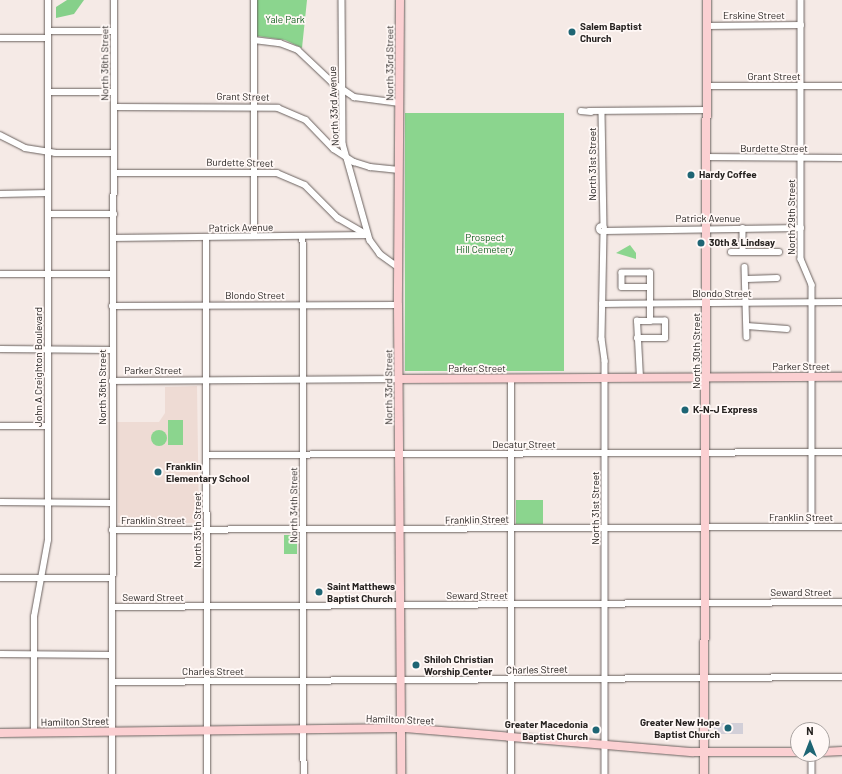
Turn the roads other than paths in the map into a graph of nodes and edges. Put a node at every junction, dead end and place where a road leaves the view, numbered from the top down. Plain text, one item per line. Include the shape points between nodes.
1 (48, 0) edge
2 (114, 0) edge
3 (254, 0) edge
4 (342, 0) edge
5 (400, 0) edge
6 (707, 0) edge
7 (801, 0) edge
8 (801, 25) junction
9 (707, 26) junction
10 (48, 31) junction
11 (114, 32) junction
12 (0, 38) edge
13 (48, 38) junction
14 (254, 40) junction
15 (707, 86) junction
16 (801, 86) junction
17 (842, 86) edge
18 (342, 89) junction
19 (48, 92) junction
20 (114, 92) junction
21 (400, 104) junction
22 (254, 105) junction
23 (114, 107) junction
24 (707, 110) junction
25 (581, 111) dead end
26 (589, 111) junction
27 (613, 111) junction
28 (602, 113) junction
29 (0, 135) edge
30 (48, 151) junction
31 (114, 153) junction
32 (706, 157) junction
33 (346, 158) junction
34 (801, 158) junction
35 (842, 158) edge
36 (399, 170) junction
37 (254, 171) junction
38 (114, 173) junction
39 (48, 193) junction
40 (0, 194) edge
41 (48, 214) junction
42 (114, 214) junction
43 (706, 228) junction
44 (743, 228) junction
45 (801, 228) junction
46 (603, 229) junction
47 (368, 235) junction
48 (254, 236) junction
49 (303, 236) junction
50 (206, 237) junction
51 (114, 238) junction
52 (743, 251) junction
53 (731, 252) dead end
54 (779, 252) dead end
55 (398, 267) junction
56 (745, 267) dead end
57 (0, 274) edge
58 (48, 274) junction
59 (113, 274) junction
60 (777, 278) dead end
61 (747, 280) junction
62 (650, 287) junction
63 (842, 302) edge
64 (746, 303) junction
65 (812, 303) junction
66 (602, 304) junction
67 (650, 304) junction
68 (706, 304) junction
69 (303, 305) junction
70 (398, 305) junction
71 (112, 306) junction
72 (206, 306) junction
73 (650, 321) junction
74 (747, 326) junction
75 (787, 329) dead end
76 (747, 337) dead end
77 (637, 338) junction
78 (0, 349) edge
79 (48, 350) junction
80 (112, 350) junction
81 (812, 377) junction
82 (842, 377) edge
83 (605, 378) junction
84 (640, 378) junction
85 (707, 378) junction
86 (399, 379) junction
87 (511, 379) junction
88 (206, 380) junction
89 (303, 380) junction
90 (112, 381) junction
91 (0, 426) edge
92 (48, 426) junction
93 (707, 452) junction
94 (812, 452) junction
95 (842, 452) edge
96 (605, 453) junction
97 (512, 454) junction
98 (207, 455) junction
99 (303, 455) junction
100 (399, 455) junction
101 (0, 502) edge
102 (48, 502) junction
103 (112, 503) junction
104 (707, 527) junction
105 (812, 527) junction
106 (842, 527) edge
107 (605, 528) junction
108 (511, 529) junction
109 (112, 530) junction
110 (207, 530) junction
111 (303, 530) junction
112 (400, 530) junction
113 (0, 578) edge
114 (41, 578) junction
115 (112, 578) junction
116 (842, 602) edge
117 (704, 603) junction
118 (605, 604) junction
119 (303, 605) junction
120 (401, 605) junction
121 (511, 605) junction
122 (208, 606) junction
123 (112, 607) junction
124 (0, 654) edge
125 (34, 654) junction
126 (112, 655) junction
127 (842, 677) edge
128 (605, 678) junction
129 (704, 678) junction
130 (511, 679) junction
131 (208, 680) junction
132 (304, 680) junction
133 (401, 680) junction
134 (112, 682) junction
135 (401, 728) junction
136 (304, 729) junction
137 (208, 730) junction
138 (112, 731) junction
139 (0, 733) edge
140 (34, 733) junction
141 (511, 737) junction
142 (605, 745) junction
143 (842, 751) edge
144 (790, 752) edge
145 (830, 752) edge
146 (704, 753) junction
147 (812, 762) edge
148 (112, 774) edge
149 (208, 774) edge
150 (304, 774) edge
151 (401, 774) edge
152 (511, 774) edge
153 (605, 774) edge
154 (704, 774) edge
155 (812, 774) edge

1 - 10 street, John A Creighton Boulevard
2 - 11 street, North 36th Street
3 - 14 street
4 - 18 street, North 33rd Avenue
5 - 21 main road, North 33rd Street
6 - 9 main road, North 30th Street
7 - 8 street, North 29th Street
8 - 9 street, Erskine Street
8 - 16 street, North 29th Street
9 - 15 main road, North 30th Street
10 - 11 street
10 - 13 street, John A Creighton Boulevard
11 - 20 street, North 36th Street
12 - 13 street
13 - 19 street, John A Creighton Boulevard
14 - 18 street via 280,43 298,50
14 - 22 street
15 - 16 street, Grant Street
15 - 24 main road, North 30th Street
16 - 17 street, Grant Street
16 - 34 street, North 29th Street
18 - 21 street via 363,100
18 - 33 street, North 33rd Avenue via 343,144
19 - 20 street
19 - 30 street, John A Creighton Boulevard
20 - 23 street, North 36th Street
21 - 36 main road, North 33rd Street
22 - 23 street, Grant Street
22 - 33 street, Grant Street via 278,108 299,116
22 - 37 street
23 - 31 street, North 36th Street
24 - 27 street
24 - 32 main road, North 30th Street
25 - 26 street
26 - 27 street
26 - 28 street
27 - 28 street
28 - 46 street, North 31st Street
29 - 30 street via 20,147
30 - 31 street
30 - 39 street, John A Creighton Boulevard
31 - 38 street, North 36th Street
32 - 34 street, Burdette Street
32 - 43 main road, North 30th Street
33 - 36 street, Grant Street via 370,167
33 - 47 street, North 33rd Avenue
34 - 35 street, Burdette Street
34 - 45 street, North 29th Street
36 - 55 main road, North 33rd Street
37 - 38 street, Burdette Street
37 - 47 street, Burdette Street via 277,173 298,181 338,218
37 - 48 street
38 - 42 street, North 36th Street
39 - 40 street
39 - 41 street, John A Creighton Boulevard
41 - 42 street
41 - 58 street, John A Creighton Boulevard
42 - 51 street, North 36th Street
43 - 44 street, Patrick Avenue
43 - 46 street, Patrick Avenue
43 - 68 main road, North 30th Street
44 - 45 street, Patrick Avenue
44 - 52 street
45 - 65 street, North 29th Street via 801,261 812,279
46 - 66 street, North 31st Street
47 - 49 street, Patrick Avenue
47 - 55 street, North 33rd Avenue via 380,254
48 - 49 street, Patrick Avenue
48 - 50 street, Patrick Avenue
49 - 69 street, North 34th Street
50 - 51 street, Patrick Avenue
50 - 72 street, North 35th Street
51 - 59 street, North 36th Street
52 - 53 street
52 - 54 street
55 - 70 main road, North 33rd Street
56 - 61 street
57 - 58 street
58 - 59 street
58 - 79 street, John A Creighton Boulevard
59 - 71 street, North 36th Street
60 - 61 street
61 - 64 street
62 - 62 street via 650,273 622,273 622,287
62 - 67 street
63 - 65 street, Blondo Street
64 - 65 street, Blondo Street
64 - 68 street, Blondo Street
64 - 74 street
65 - 81 street, North 29th Street
66 - 67 street, Blondo Street
66 - 83 street, North 31st Street
67 - 68 street, Blondo Street
67 - 73 street
68 - 85 main road, North 30th Street
69 - 70 street, Blondo Street
69 - 72 street, Blondo Street
69 - 89 street, North 34th Street
70 - 86 main road, North 33rd Street
71 - 72 street, Blondo Street
71 - 80 street, North 36th Street
72 - 88 street, North 35th Street
73 - 77 street via 637,321
73 - 77 street via 665,321 665,338
74 - 75 street
74 - 76 street
77 - 84 street
78 - 79 street
79 - 80 street
79 - 92 street, John A Creighton Boulevard
80 - 90 street, North 36th Street
81 - 82 main road, Parker Street
81 - 85 main road, Parker Street
81 - 94 street, North 29th Street
83 - 84 main road, Parker Street
83 - 87 main road, Parker Street
83 - 96 street, North 31st Street
84 - 85 main road, Parker Street
85 - 93 main road, North 30th Street
86 - 87 main road, Parker Street
86 - 89 street, Parker Street
86 - 100 main road, North 33rd Street
87 - 97 street
88 - 89 street, Parker Street
88 - 90 street, Parker Street
88 - 98 street, North 35th Street
89 - 99 street, North 34th Street
90 - 103 street, North 36th Street
91 - 92 street
92 - 102 street, John A Creighton Boulevard
93 - 94 street, Decatur Street
93 - 96 street, Decatur Street
93 - 104 main road, North 30th Street
94 - 95 street, Decatur Street
94 - 105 street, North 29th Street
96 - 97 street, Decatur Street
96 - 107 street, North 31st Street
97 - 100 street, Decatur Street
97 - 108 street
98 - 99 street, Decatur Street
98 - 110 street, North 35th Street
99 - 100 street, Decatur Street
99 - 111 street, North 34th Street
100 - 112 main road, North 33rd Street
101 - 102 street
102 - 103 street
102 - 114 street, John A Creighton Boulevard via 47,548
103 - 109 street, North 36th Street
104 - 105 street, Franklin Street
104 - 107 street, Franklin Street
104 - 117 main road, North 30th Street
105 - 106 street, Franklin Street
107 - 108 street, Franklin Street
107 - 118 street, North 31st Street
108 - 112 street, Franklin Street
108 - 121 street
109 - 110 street, Franklin Street
109 - 115 street, North 36th Street
110 - 111 street, Franklin Street
110 - 122 street, North 35th Street
111 - 112 street, Franklin Street
111 - 119 street, North 34th Street
112 - 120 main road, North 33rd Street
113 - 114 street
114 - 115 street
114 - 125 street, John A Creighton Boulevard via 34,617
115 - 123 street, North 36th Street
116 - 117 street, Seward Street
117 - 118 street, Seward Street
117 - 129 main road, North 30th Street
118 - 121 street, Seward Street
118 - 128 street, North 31st Street
119 - 120 street, Seward Street
119 - 122 street, Seward Street
119 - 132 street, North 34th Street
120 - 121 street, Seward Street
120 - 133 main road, North 33rd Street
121 - 130 street
122 - 123 street, Seward Street
122 - 131 street, North 35th Street
123 - 126 street, North 36th Street
124 - 125 street
125 - 126 street
125 - 140 street, John A Creighton Boulevard
126 - 134 street, North 36th Street
127 - 129 street, Charles Street
128 - 129 street, Charles Street
128 - 130 street, Charles Street
128 - 142 street, North 31st Street
129 - 146 main road, North 30th Street
130 - 133 street, Charles Street
130 - 141 street
131 - 132 street, Charles Street
131 - 134 street, Charles Street
131 - 137 street, North 35th Street
132 - 133 street, Charles Street
132 - 136 street, North 34th Street
133 - 135 main road, North 33rd Street
134 - 138 street, North 36th Street
135 - 136 main road, Hamilton Street
135 - 141 main road, Hamilton Street
135 - 151 main road, North 33rd Street
136 - 137 main road, Hamilton Street
136 - 150 street, North 34th Street
137 - 138 main road, Hamilton Street
137 - 149 street, North 35th Street
138 - 140 main road, Hamilton Street
138 - 148 street, North 36th Street
139 - 140 main road, Hamilton Street
141 - 142 main road, Hamilton Street
141 - 152 street
142 - 146 main road, Hamilton Street
142 - 153 street, North 31st Street
143 - 145 main road
144 - 146 main road, Hamilton Street
146 - 154 main road, North 30th Street
147 - 155 street

